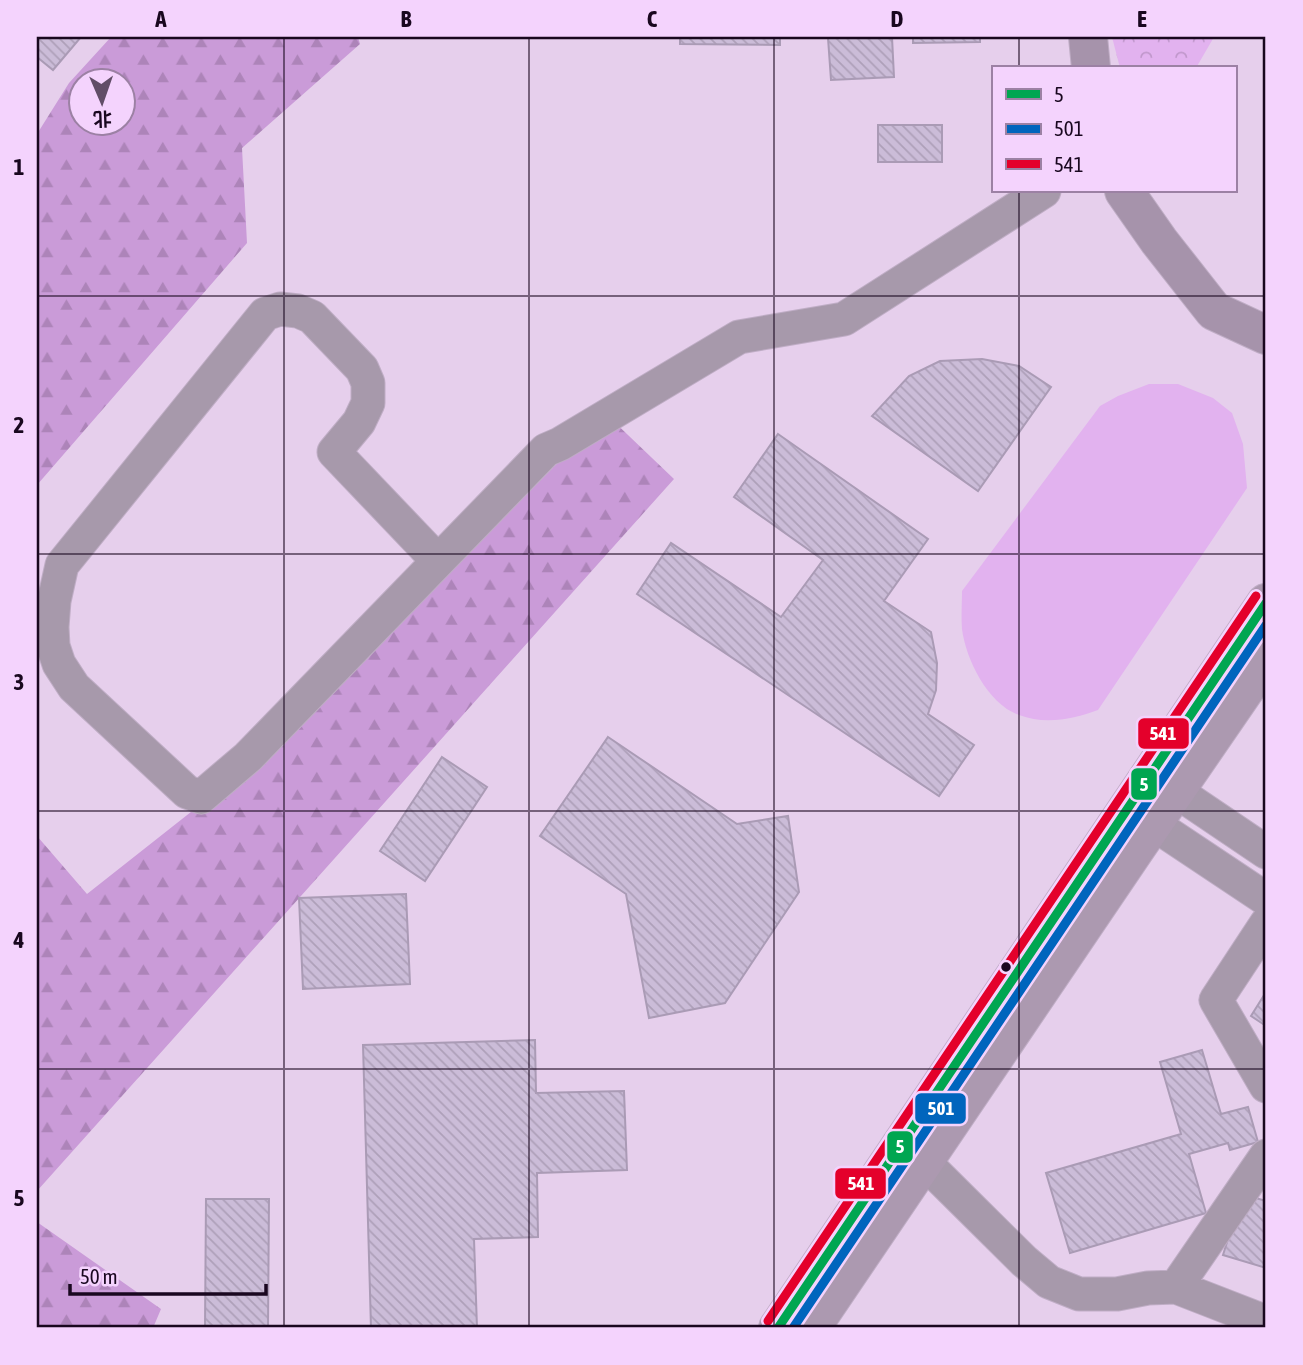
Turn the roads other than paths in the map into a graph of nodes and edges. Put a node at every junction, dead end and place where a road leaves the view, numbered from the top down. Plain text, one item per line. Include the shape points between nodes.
1 (1088, 37) edge
2 (1091, 66) edge
3 (1042, 192) edge
4 (1125, 192) edge
5 (1214, 311) junction
6 (1266, 335) edge
7 (1266, 366) edge
8 (438, 561) junction
9 (1266, 603) edge
10 (1266, 659) edge
11 (1163, 783) junction
12 (1141, 815) junction
13 (1266, 852) edge
14 (1266, 899) edge
15 (1266, 924) edge
16 (1266, 1086) edge
17 (914, 1151) junction
18 (1266, 1156) edge
19 (1176, 1287) junction
20 (1266, 1322) edge
21 (778, 1328) edge
22 (811, 1328) edge

1 - 2 highway
3 - 8 street via 844,318 739,337 546,450
4 - 5 highway
5 - 6 highway
5 - 7 highway
8 - 8 street via 248,757 201,797 187,792 74,687 53,646 54,601 62,565 265,314 280,309 312,317 362,369 368,403 334,452
9 - 11 main road
10 - 11 main road
11 - 12 main road
11 - 13 street
12 - 14 street
12 - 17 main road
15 - 16 street via 1216,1000
17 - 19 street via 1049,1282 1079,1294
17 - 21 main road
17 - 22 main road
18 - 19 street
19 - 20 street

